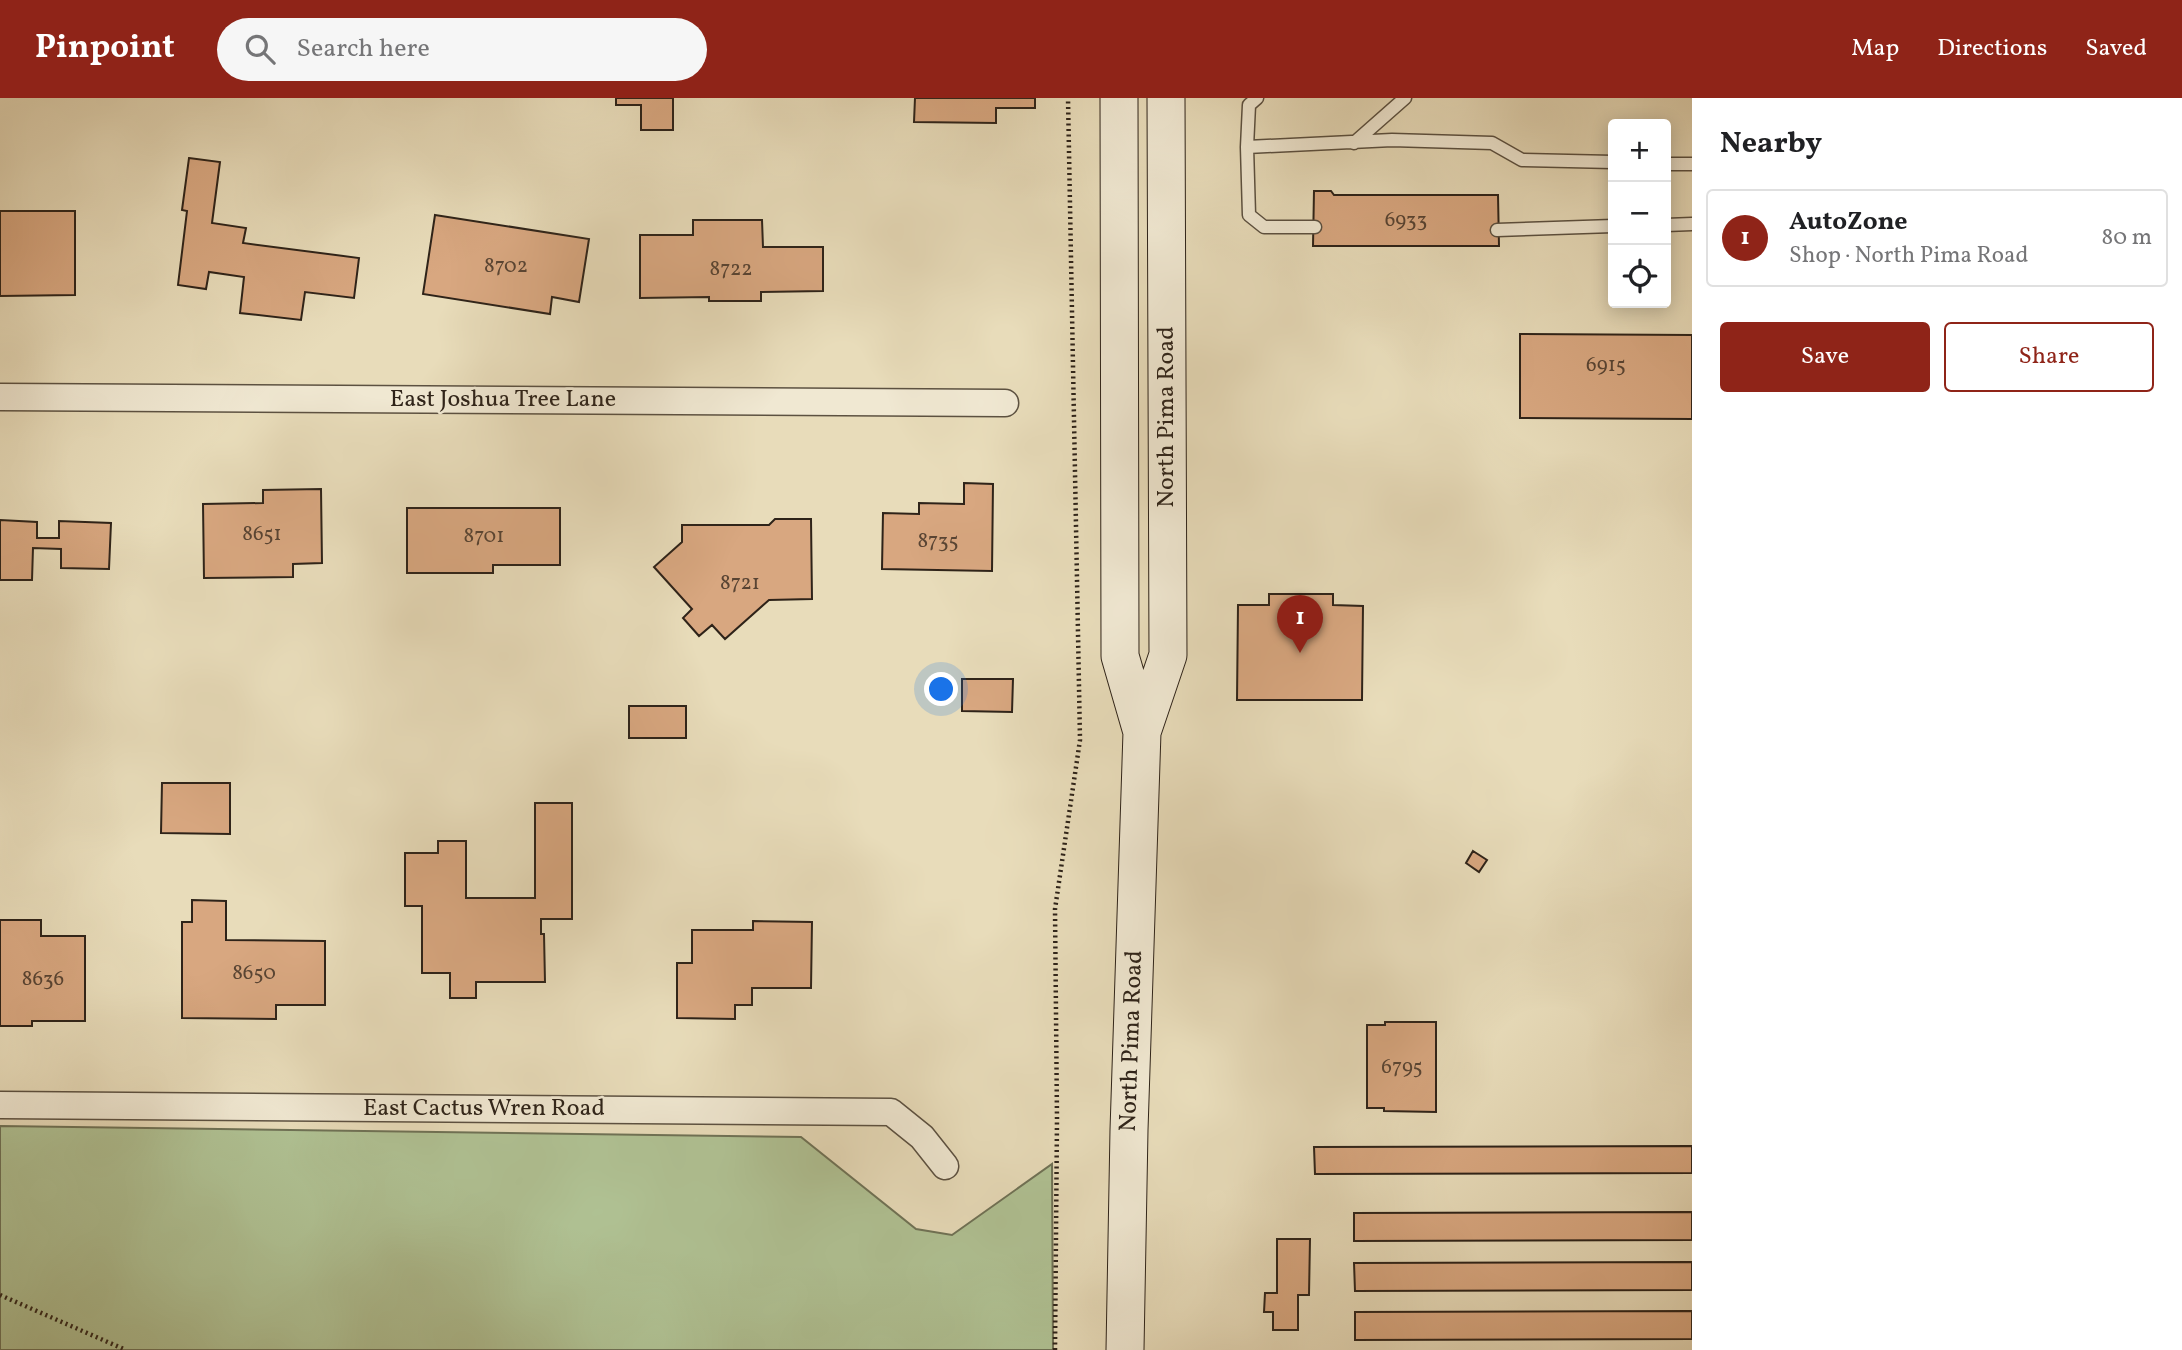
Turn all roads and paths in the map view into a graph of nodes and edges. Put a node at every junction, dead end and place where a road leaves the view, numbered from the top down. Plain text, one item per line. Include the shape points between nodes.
1 (1068, 98) edge
2 (1119, 98) edge
3 (1166, 98) edge
4 (1257, 98) edge
5 (1405, 98) edge
6 (1353, 143) junction
7 (1247, 147) junction
8 (1608, 162) edge
9 (1671, 164) edge
10 (1692, 164) edge
11 (1692, 224) edge
12 (1671, 225) edge
13 (1608, 226) edge
14 (1315, 227) dead end
15 (1497, 230) dead end
16 (0, 397) edge
17 (1005, 403) dead end
18 (1142, 732) junction
19 (0, 1105) edge
20 (944, 1166) dead end
21 (0, 1295) edge
22 (126, 1350) edge
23 (1055, 1350) edge
24 (1125, 1350) edge

1 - 23 path via 1080,740 1055,909
2 - 18 main road, North Pima Road via 1120,656
3 - 18 main road, North Pima Road via 1168,655
4 - 7 lane via 1248,105
5 - 6 lane
6 - 7 lane
6 - 8 lane via 1392,139 1492,143 1522,160
7 - 14 lane via 1249,215 1264,227
9 - 10 lane
11 - 12 lane
13 - 15 lane
16 - 17 street, East Joshua Tree Lane
18 - 24 main road, North Pima Road
19 - 20 street, East Cactus Wren Road via 891,1112 922,1137
21 - 22 path

